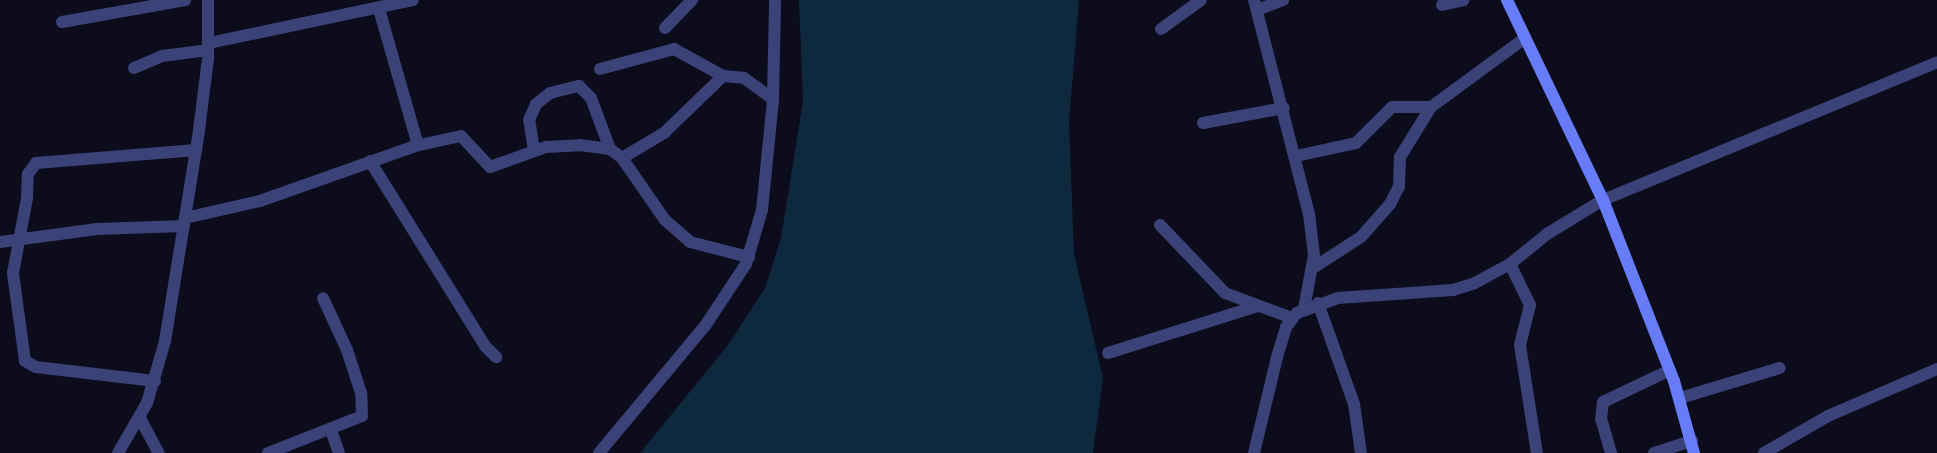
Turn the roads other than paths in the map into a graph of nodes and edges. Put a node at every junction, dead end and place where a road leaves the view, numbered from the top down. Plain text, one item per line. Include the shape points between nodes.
1 (185, 0) edge
2 (208, 0) edge
3 (413, 0) edge
4 (692, 0) edge
5 (775, 0) edge
6 (1201, 0) edge
7 (1283, 0) edge
8 (1463, 0) edge
9 (1507, 0) edge
10 (1255, 5) edge
11 (1442, 5) dead end
12 (379, 9) junction
13 (62, 22) dead end
14 (665, 28) dead end
15 (1161, 29) dead end
16 (1525, 38) junction
17 (208, 47) junction
18 (1937, 62) edge
19 (134, 68) dead end
20 (600, 69) dead end
21 (723, 76) junction
22 (773, 99) junction
23 (1431, 107) junction
24 (1284, 108) junction
25 (1203, 123) dead end
26 (417, 145) junction
27 (610, 149) junction
28 (196, 150) junction
29 (534, 150) junction
30 (1296, 156) junction
31 (622, 158) junction
32 (370, 161) junction
33 (1603, 200) junction
34 (184, 222) junction
35 (1160, 225) dead end
36 (19, 238) junction
37 (0, 242) edge
38 (749, 257) junction
39 (1510, 264) junction
40 (1313, 268) junction
41 (323, 298) dead end
42 (1318, 303) junction
43 (1258, 306) junction
44 (1304, 309) junction
45 (1292, 318) junction
46 (1108, 353) dead end
47 (496, 357) dead end
48 (1780, 368) dead end
49 (1937, 369) edge
50 (1670, 370) junction
51 (155, 381) junction
52 (1680, 398) junction
53 (140, 418) junction
54 (331, 430) junction
55 (1693, 447) edge
56 (118, 453) edge
57 (159, 453) edge
58 (268, 453) edge
59 (339, 453) edge
60 (599, 453) edge
61 (1254, 453) edge
62 (1361, 453) edge
63 (1537, 453) edge
64 (1611, 453) edge
65 (1654, 453) edge
66 (1764, 453) edge

1 - 13 street
2 - 17 street
3 - 12 street
4 - 14 street
5 - 22 street
6 - 15 street
7 - 10 street
8 - 11 street
9 - 16 main road
10 - 24 street
12 - 17 street
12 - 26 street
16 - 23 street
16 - 33 main road
17 - 19 street via 162,56
17 - 28 street
18 - 33 street
20 - 21 street via 674,49
21 - 22 street via 744,78
21 - 31 street via 664,133
22 - 38 street via 762,210
23 - 30 street via 1392,107 1356,143
23 - 40 street via 1400,157 1399,186 1390,204 1361,237
24 - 25 street
24 - 30 street
26 - 29 street via 461,136 490,167
26 - 32 street
27 - 29 street via 580,144
27 - 29 street via 591,98 579,86 550,93 531,111
27 - 31 street
28 - 34 street
28 - 36 street via 31,165
30 - 40 street via 1311,224
31 - 38 street via 655,208 690,242
32 - 34 street via 260,201
32 - 47 street via 485,346
33 - 39 street via 1547,234
33 - 50 main road
34 - 36 street
34 - 51 street
35 - 43 street via 1211,280 1236,299
36 - 37 street
36 - 51 street via 13,273 15,302 28,364
38 - 60 street via 720,307
39 - 42 street via 1489,277 1453,290 1368,294
39 - 63 street via 1530,305 1520,345
40 - 44 street
41 - 54 street via 347,350 363,411 358,419
42 - 44 street
42 - 62 street via 1354,404
43 - 45 street
43 - 46 street
44 - 45 street
45 - 61 street via 1263,405
48 - 52 street
49 - 66 street via 1836,413
50 - 52 main road
50 - 64 street via 1603,402 1599,412
51 - 53 street
52 - 55 main road
53 - 56 street
53 - 57 street
54 - 58 street
54 - 59 street
55 - 65 street

